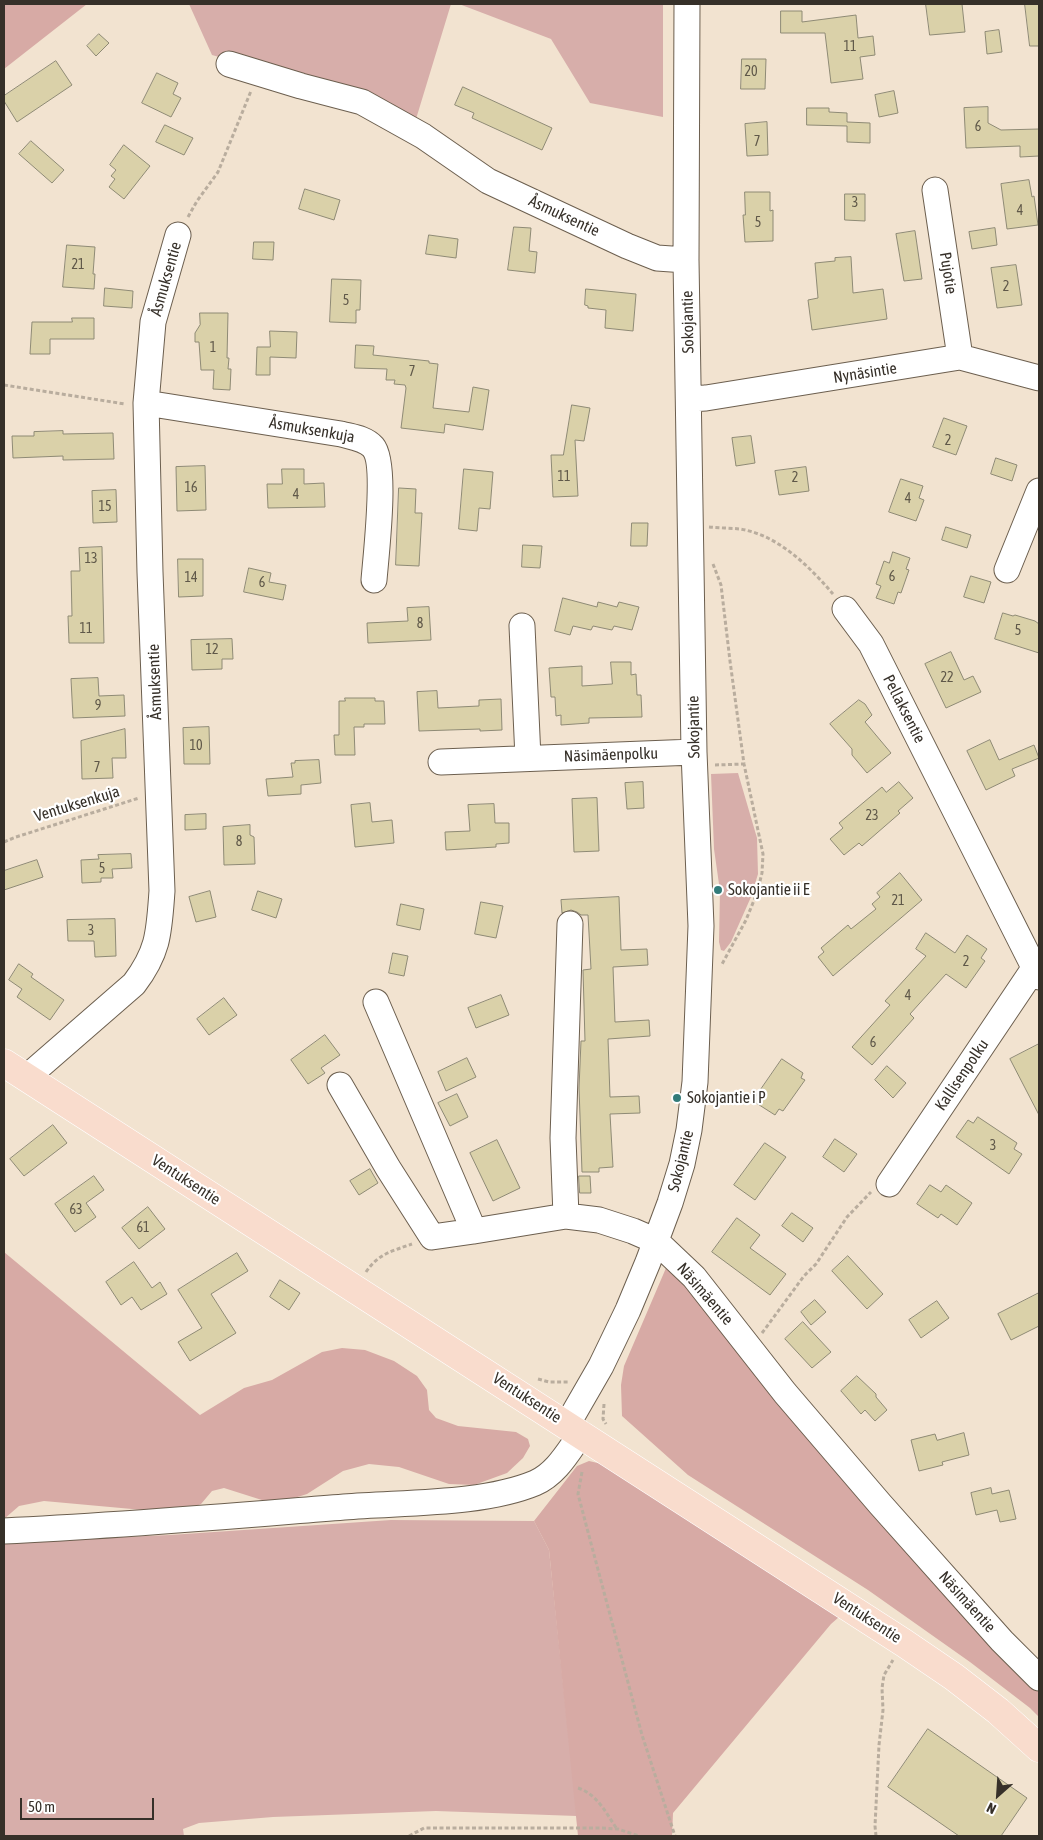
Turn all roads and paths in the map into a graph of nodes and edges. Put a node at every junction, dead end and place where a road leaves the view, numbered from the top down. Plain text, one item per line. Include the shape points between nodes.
1 (687, 4) edge
2 (229, 64) dead end
3 (258, 73) junction
4 (935, 190) dead end
5 (178, 235) joint
6 (686, 260) junction
7 (960, 357) junction
8 (1039, 378) edge
9 (4, 385) edge
10 (689, 399) junction
11 (146, 403) junction
12 (1039, 491) edge
13 (691, 527) junction
14 (1008, 570) dead end
15 (374, 580) dead end
16 (846, 609) joint
17 (522, 626) dead end
18 (528, 758) junction
19 (695, 758) junction
20 (441, 762) dead end
21 (744, 764) dead end
22 (158, 792) junction
23 (4, 842) edge
24 (570, 924) dead end
25 (1038, 968) edge
26 (376, 1002) dead end
27 (4, 1063) edge
28 (27, 1077) junction
29 (340, 1085) dead end
30 (889, 1184) joint
31 (566, 1216) junction
32 (474, 1231) junction
33 (432, 1236) junction
34 (656, 1241) junction
35 (364, 1276) dead end
36 (749, 1346) junction
37 (583, 1435) junction
38 (4, 1531) edge
39 (904, 1643) junction
40 (1039, 1678) edge
41 (1039, 1748) edge
42 (578, 1788) dead end
43 (618, 1829) junction
44 (409, 1836) edge
45 (639, 1836) edge
46 (676, 1836) edge
47 (876, 1836) edge

1 - 6 street, Sokojantie
2 - 3 street, Åsmuksentie
3 - 5 path via 218,172 196,201
3 - 6 street, Åsmuksentie via 362,102 423,136 488,181 657,258
4 - 7 street, Pujotie
5 - 11 street, Åsmuksentie via 153,322
6 - 10 street, Sokojantie
7 - 8 street, Nynäsintie
7 - 10 street, Nynäsintie
9 - 11 path via 133,406
10 - 13 street, Sokojantie
11 - 15 street, Åsmuksenkuja via 341,434 361,438 373,447 378,458 380,479
11 - 22 street, Åsmuksentie
12 - 14 street
13 - 16 path via 742,530 776,542 813,571
13 - 19 street, Sokojantie
16 - 25 street, Pellaksentie via 871,644
17 - 18 street
18 - 19 street, Näsimäenpolku
18 - 20 street, Näsimäenpolku
19 - 21 path
19 - 34 street, Sokojantie via 701,926 695,1082 682,1164
22 - 23 path, Ventuksenkuja
22 - 28 street, Åsmuksentie via 162,891 160,926 154,952 134,984
24 - 31 street via 563,1138
25 - 30 street, Kallisenpolku
26 - 32 street
27 - 28 main road, Ventuksentie
28 - 37 main road, Ventuksentie
29 - 33 street
30 - 36 path via 878,1186 847,1217 816,1264
31 - 32 street, Näsimäentie
31 - 34 street, Näsimäentie via 600,1220
32 - 33 street, Näsimäentie
33 - 35 path via 384,1254 373,1262
34 - 36 street, Näsimäentie via 694,1277
34 - 37 street, Sokojantie via 605,1358
36 - 40 street, Näsimäentie via 880,1504
37 - 38 street, Sokojantie via 555,1469 537,1482 492,1495 222,1518
37 - 39 main road, Ventuksentie
37 - 46 path via 578,1494 642,1735
39 - 41 main road, Ventuksentie via 962,1682
39 - 47 path via 888,1666 882,1688
42 - 43 path via 588,1791 601,1804
43 - 44 path via 451,1827 424,1828
43 - 45 path

